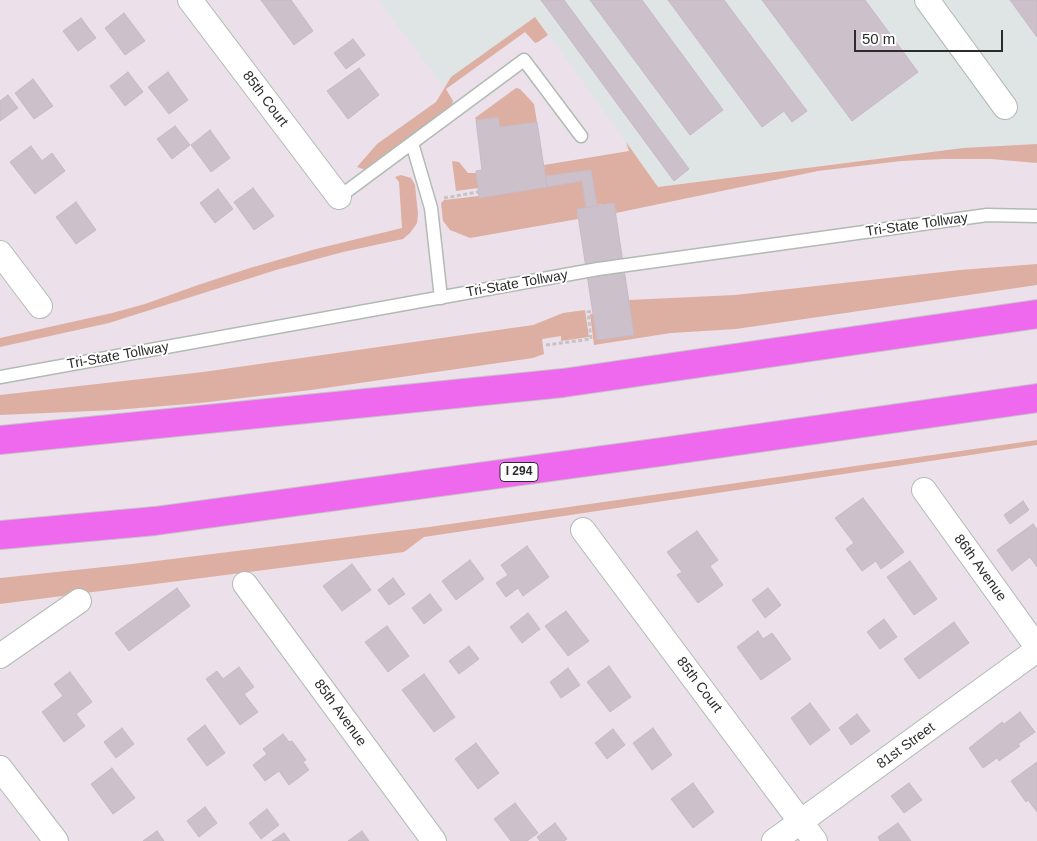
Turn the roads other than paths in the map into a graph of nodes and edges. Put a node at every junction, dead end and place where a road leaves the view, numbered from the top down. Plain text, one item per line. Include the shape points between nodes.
1 (190, 0) edge
2 (927, 0) edge
3 (1005, 107) dead end
4 (581, 136) dead end
5 (412, 143) junction
6 (339, 197) joint
7 (1037, 216) edge
8 (0, 253) edge
9 (441, 298) junction
10 (40, 306) dead end
11 (1037, 314) edge
12 (0, 377) edge
13 (1037, 398) edge
14 (0, 440) edge
15 (924, 490) dead end
16 (584, 530) dead end
17 (0, 535) edge
18 (245, 584) dead end
19 (79, 601) dead end
20 (1037, 648) edge
21 (0, 656) edge
22 (0, 768) edge
23 (801, 822) junction
24 (56, 841) edge
25 (434, 841) edge
26 (774, 841) edge
27 (815, 841) edge

1 - 6 street, 85th Court
2 - 3 street
4 - 5 lane via 524,60
5 - 6 lane
5 - 9 lane via 431,208
7 - 9 lane, Tri-State Tollway via 987,215 598,270
8 - 10 street
9 - 12 lane, Tri-State Tollway
11 - 14 highway via 563,383
13 - 17 highway, I 294 via 155,521
15 - 20 street, 86th Avenue
16 - 23 street, 85th Court
18 - 25 street, 85th Avenue
19 - 21 street
20 - 23 street, 81st Street
22 - 24 street
23 - 26 street, 81st Street
23 - 27 street, 85th Court

